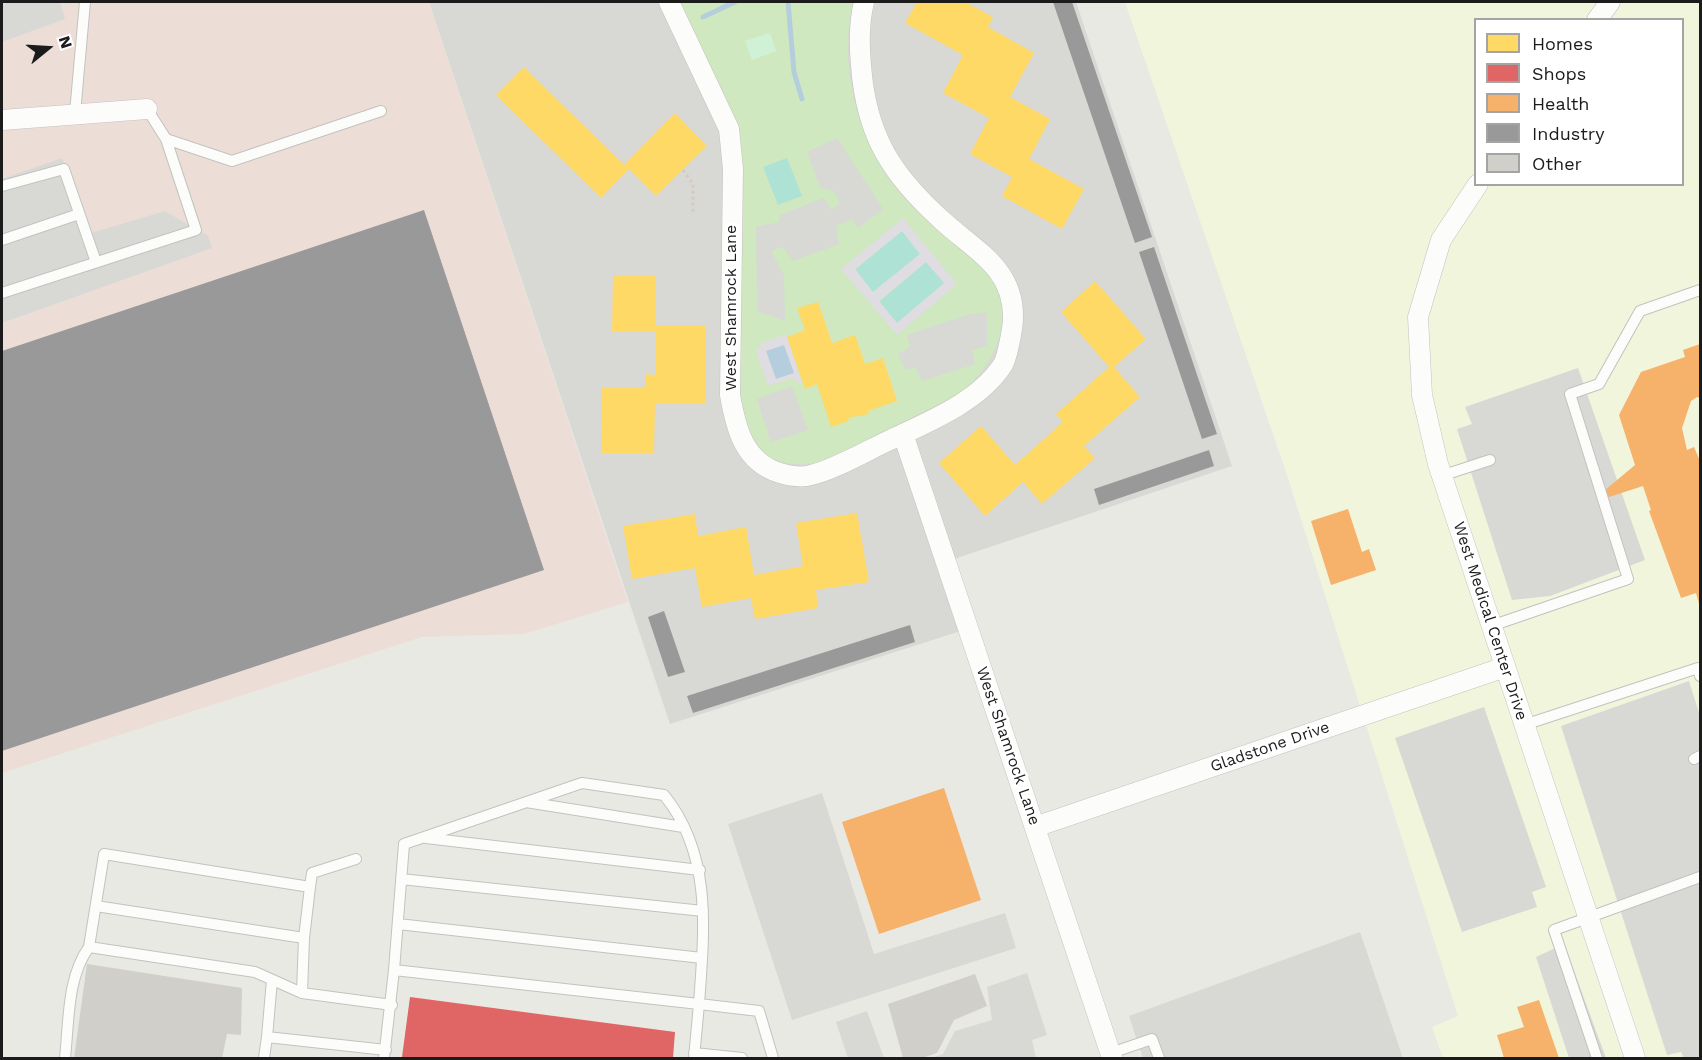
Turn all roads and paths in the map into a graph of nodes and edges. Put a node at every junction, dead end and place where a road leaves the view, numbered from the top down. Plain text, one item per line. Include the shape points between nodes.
1 (85, 2) edge
2 (669, 2) edge
3 (864, 2) edge
4 (1610, 2) edge
5 (1598, 18) edge
6 (147, 109) joint
7 (381, 111) dead end
8 (75, 113) junction
9 (2, 120) edge
10 (166, 139) junction
11 (682, 170) dead end
12 (2, 186) edge
13 (1477, 186) edge
14 (693, 212) dead end
15 (79, 214) junction
16 (2, 240) edge
17 (96, 262) junction
18 (1701, 290) edge
19 (2, 293) edge
20 (903, 434) junction
21 (1490, 459) dead end
22 (1442, 476) junction
23 (1491, 626) junction
24 (1505, 668) junction
25 (1701, 676) edge
26 (1524, 725) junction
27 (525, 802) junction
28 (683, 827) junction
29 (1035, 827) junction
30 (421, 838) junction
31 (356, 859) dead end
32 (699, 870) junction
33 (1701, 877) edge
34 (401, 879) junction
35 (310, 887) junction
36 (96, 906) junction
37 (703, 911) junction
38 (1588, 917) junction
39 (398, 924) junction
40 (304, 938) junction
41 (89, 947) junction
42 (702, 958) junction
43 (394, 970) junction
44 (272, 980) junction
45 (302, 993) junction
46 (699, 1004) junction
47 (392, 1005) junction
48 (267, 1037) junction
49 (385, 1054) edge
50 (694, 1056) edge
51 (1111, 1056) edge
52 (65, 1059) edge
53 (264, 1059) edge
54 (742, 1059) edge
55 (772, 1059) edge
56 (1158, 1059) edge
57 (1597, 1059) edge
58 (1635, 1059) edge

1 - 8 lane
2 - 20 street, West Shamrock Lane via 729,129 733,169 730,395 743,444 756,461 772,470 791,476 812,475
3 - 20 street, West Shamrock Lane via 859,45 864,100 876,139 897,173 945,223 986,254 1007,285 1013,318 1004,364 982,389
4 - 5 street
6 - 8 street
6 - 10 lane
7 - 10 lane via 232,161
8 - 9 street
10 - 17 lane via 196,230
11 - 14 path via 693,184
12 - 15 lane via 63,169
13 - 22 street, West Medical Center Drive via 1441,240 1418,317 1422,395
15 - 16 lane
15 - 17 lane
17 - 19 lane
18 - 23 lane via 1640,311 1599,384 1570,394 1628,579
20 - 29 street, West Shamrock Lane
21 - 22 lane
22 - 23 street, West Medical Center Drive
23 - 24 street, West Medical Center Drive
24 - 26 street, West Medical Center Drive
24 - 29 street, Gladstone Drive
25 - 26 lane via 1698,668
26 - 38 street, West Medical Center Drive
27 - 28 lane
27 - 28 lane via 582,783 664,795
27 - 30 lane
28 - 32 lane
29 - 51 street, West Shamrock Lane
30 - 32 lane
30 - 34 lane via 404,844
31 - 35 lane via 312,873
32 - 37 lane
33 - 38 lane
34 - 37 lane
34 - 39 lane
35 - 36 lane via 104,854
35 - 40 lane
36 - 40 lane
36 - 41 lane
37 - 42 lane
38 - 57 lane via 1554,930
38 - 58 street, West Medical Center Drive
39 - 42 lane
39 - 43 lane
40 - 45 lane
41 - 44 lane via 255,972
41 - 52 lane via 80,959 74,982
42 - 46 lane
43 - 46 lane
43 - 47 lane
44 - 45 lane
44 - 48 lane
45 - 47 lane
46 - 50 lane
46 - 55 lane via 759,1011
47 - 49 lane
48 - 49 lane
48 - 53 lane
50 - 54 lane
51 - 56 lane via 1152,1039

